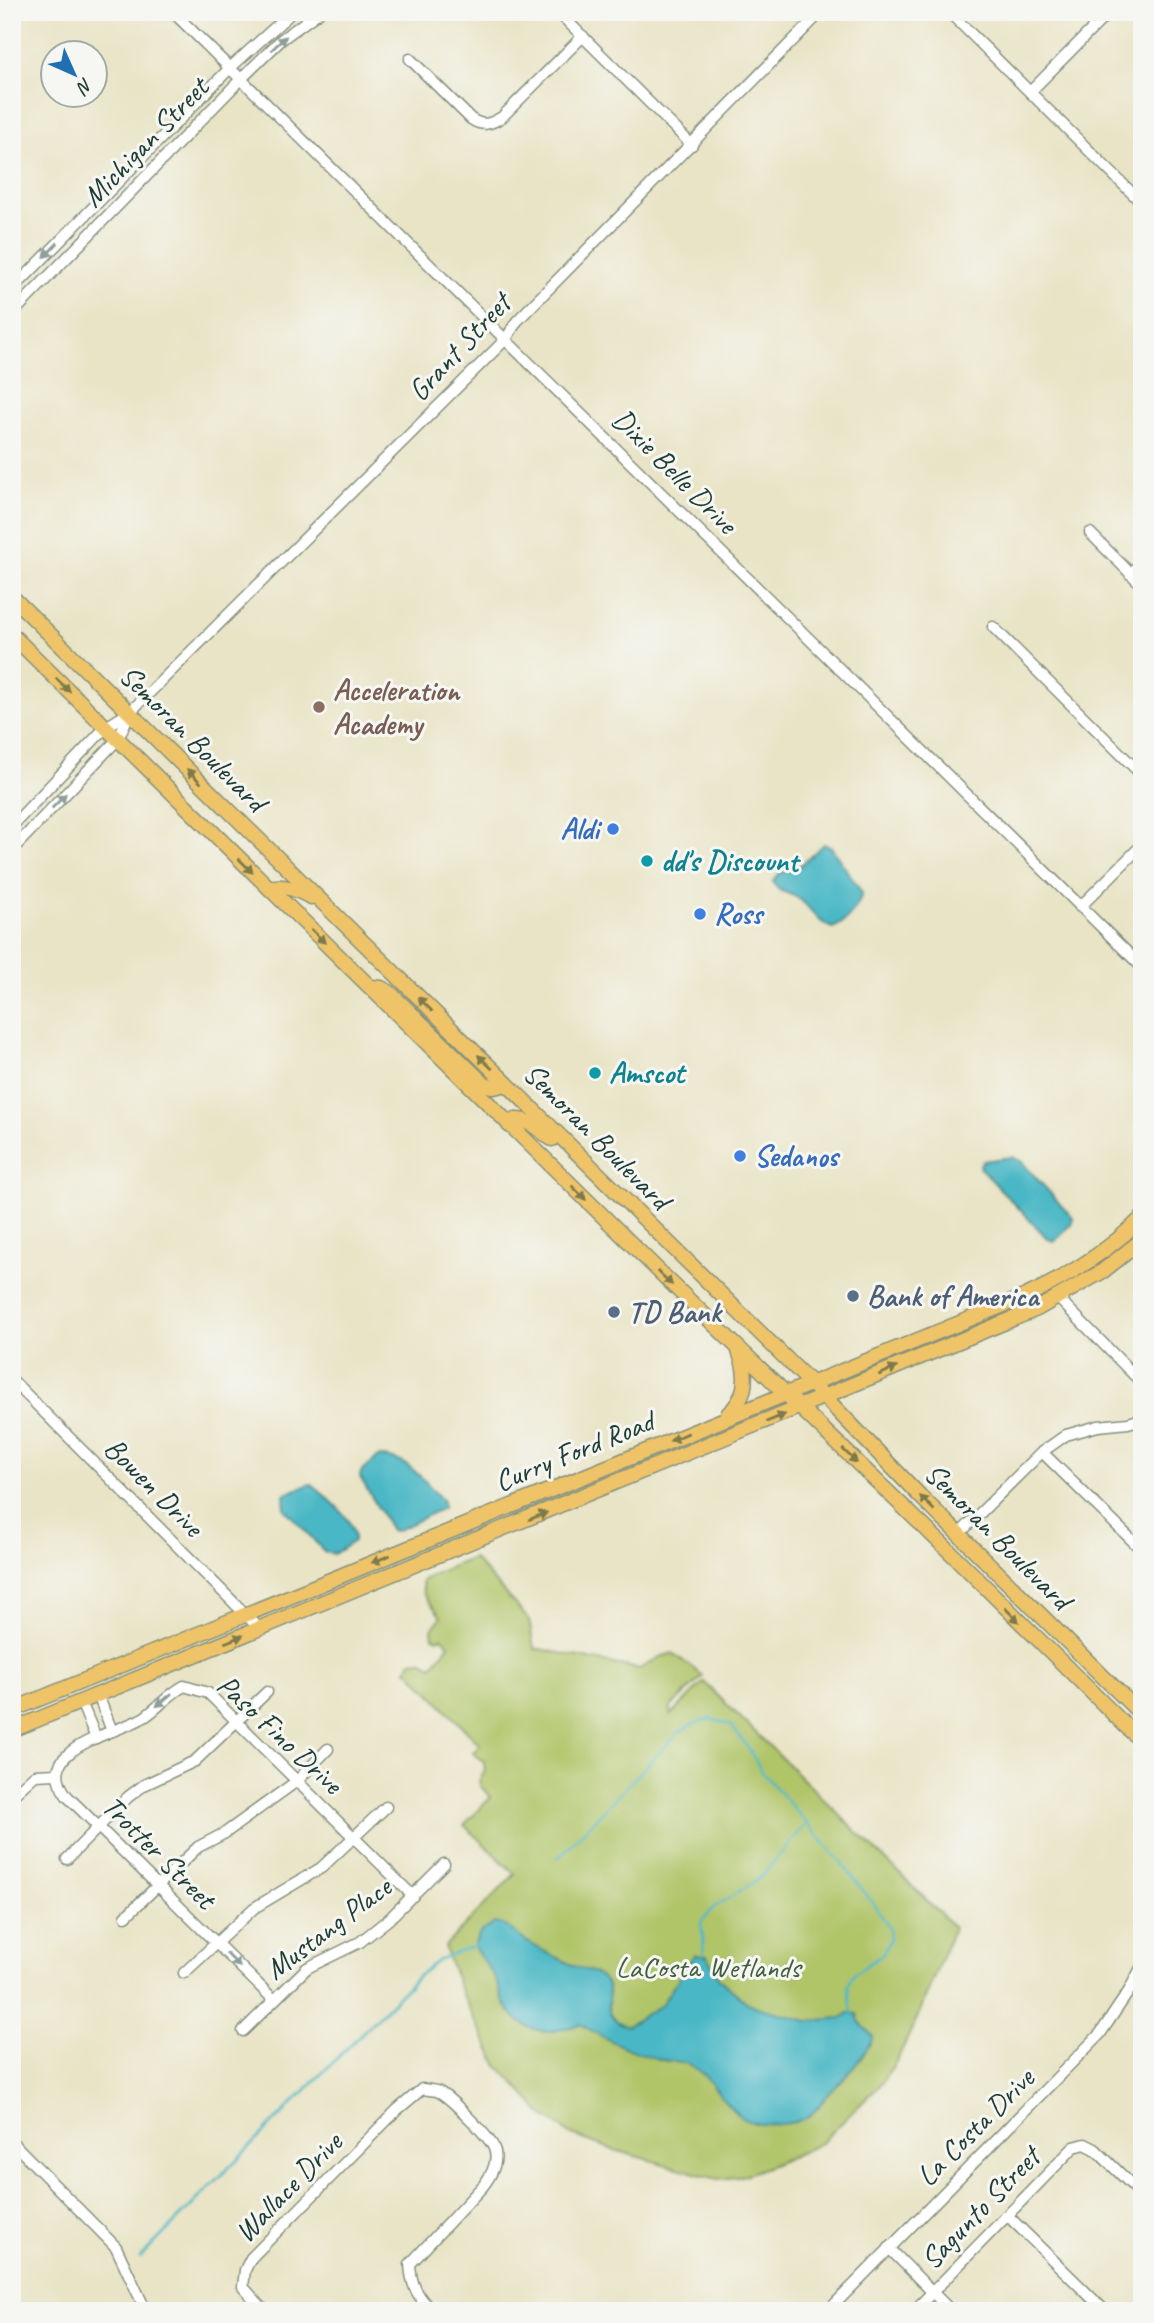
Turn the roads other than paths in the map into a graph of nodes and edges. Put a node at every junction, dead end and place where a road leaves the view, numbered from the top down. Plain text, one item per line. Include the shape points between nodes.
1 (173, 12) edge
2 (292, 12) edge
3 (319, 12) edge
4 (558, 12) edge
5 (821, 12) edge
6 (949, 12) edge
7 (1110, 12) edge
8 (583, 36) junction
9 (410, 59) dead end
10 (230, 68) junction
11 (242, 78) junction
12 (1030, 92) junction
13 (692, 145) junction
14 (1142, 203) edge
15 (12, 290) edge
16 (12, 314) edge
17 (506, 339) junction
18 (1090, 533) dead end
19 (1142, 562) edge
20 (1130, 574) junction
21 (1142, 585) edge
22 (12, 597) edge
23 (993, 627) dead end
24 (12, 635) edge
25 (130, 712) junction
26 (106, 727) junction
27 (118, 739) junction
28 (1142, 775) edge
29 (12, 826) edge
30 (1142, 845) edge
31 (12, 850) edge
32 (269, 888) junction
33 (321, 902) junction
34 (1080, 907) junction
35 (1142, 967) edge
36 (370, 987) junction
37 (507, 1084) junction
38 (509, 1125) junction
39 (570, 1146) junction
40 (1142, 1218) edge
41 (1142, 1240) edge
42 (1116, 1243) junction
43 (1058, 1298) junction
44 (738, 1349) junction
45 (12, 1380) edge
46 (810, 1382) junction
47 (1142, 1383) edge
48 (785, 1393) junction
49 (825, 1398) junction
50 (801, 1408) junction
51 (723, 1418) junction
52 (1142, 1419) edge
53 (1042, 1452) junction
54 (601, 1469) junction
55 (487, 1516) junction
56 (499, 1531) junction
57 (958, 1535) junction
58 (1142, 1550) edge
59 (396, 1573) junction
60 (246, 1615) junction
61 (260, 1629) junction
62 (169, 1646) junction
63 (70, 1686) junction
64 (267, 1692) dead end
65 (98, 1695) junction
66 (81, 1702) junction
67 (12, 1710) edge
68 (1142, 1715) edge
69 (237, 1722) junction
70 (12, 1723) edge
71 (12, 1730) edge
72 (112, 1731) junction
73 (96, 1738) junction
74 (1142, 1742) edge
75 (328, 1749) dead end
76 (57, 1774) junction
77 (297, 1781) junction
78 (12, 1796) edge
79 (386, 1807) dead end
80 (99, 1828) junction
81 (355, 1839) junction
82 (67, 1859) dead end
83 (444, 1864) dead end
84 (156, 1885) junction
85 (413, 1896) junction
86 (126, 1916) dead end
87 (215, 1942) junction
88 (1142, 1965) edge
89 (184, 1973) dead end
90 (273, 1999) junction
91 (243, 2031) dead end
92 (12, 2143) edge
93 (1142, 2195) edge
94 (1007, 2215) junction
95 (889, 2248) junction
96 (932, 2292) junction
97 (262, 2308) edge
98 (146, 2311) edge
99 (432, 2311) edge
100 (828, 2311) edge
101 (914, 2311) edge
102 (951, 2311) edge
103 (1105, 2311) edge

1 - 10 street, Dixie Belle Drive
2 - 10 street, Michigan Street
11 -> 3 street, Michigan Street via 282,39
4 - 8 street
5 - 13 street, Grant Street
6 - 12 street
7 - 12 street
8 - 9 street via 491,124 471,119
8 - 13 street
10 - 11 street, Dixie Belle Drive
10 -> 15 street, Michigan Street
11 - 16 street, Michigan Street
11 - 17 street, Dixie Belle Drive
12 - 14 street
13 - 17 street, Grant Street via 517,321
17 - 25 street, Grant Street
17 - 34 street, Dixie Belle Drive
18 - 20 street
19 - 20 street
20 - 21 street
22 - 25 main road, Semoran Boulevard
23 - 28 street
24 -> 26 main road, Semoran Boulevard
25 - 26 street, Grant Street
25 - 27 street, Grant Street
33 -> 25 main road, Semoran Boulevard
26 - 27 main road, Semoran Boulevard
26 - 29 street, Grant Street
31 -> 27 street, Grant Street
27 -> 32 main road, Semoran Boulevard
30 - 34 street
32 - 33 main road via 295,889
32 -> 36 main road, Semoran Boulevard
37 -> 33 main road, Semoran Boulevard
34 - 35 street, Dixie Belle Drive
36 - 37 main road via 389,992 483,1083 494,1087
36 - 38 main road, Semoran Boulevard
37 - 39 main road, Semoran Boulevard
38 - 39 main road via 521,1119
38 -> 44 main road, Semoran Boulevard
39 - 46 main road, Semoran Boulevard
40 - 42 main road, Curry Ford Road
41 - 43 main road, Curry Ford Road via 1103,1272
42 - 43 main road via 1105,1259 1060,1290
42 - 46 main road, Curry Ford Road via 1035,1292
43 - 47 street
49 -> 43 main road, Curry Ford Road
44 - 48 main road, Semoran Boulevard
44 - 51 main road via 745,1388 735,1408
45 - 60 street, Bowen Drive
46 - 48 main road, Curry Ford Road
46 - 49 main road, Semoran Boulevard
48 - 50 main road, Semoran Boulevard
48 - 51 main road, Curry Ford Road
49 - 50 main road, Curry Ford Road
57 -> 49 main road, Semoran Boulevard
56 -> 50 main road, Curry Ford Road
50 -> 74 main road, Semoran Boulevard
51 -> 54 main road, Curry Ford Road
52 - 53 street via 1066,1435
53 - 57 street
53 - 58 street
54 - 55 main road, Curry Ford Road
54 - 56 main road via 586,1482 508,1515
55 - 59 main road via 478,1531 421,1555
55 -> 60 main road, Curry Ford Road
56 - 59 main road, Curry Ford Road
57 - 68 main road, Semoran Boulevard
59 - 61 main road, Curry Ford Road
60 - 61 street, Bowen Drive
60 - 62 main road, Curry Ford Road
65 -> 61 main road, Curry Ford Road
62 - 63 main road, Curry Ford Road
62 - 66 main road via 98,1683
63 - 67 main road, Curry Ford Road
63 - 70 main road via 59,1704
64 - 69 street
65 - 66 main road, Curry Ford Road
65 - 72 street
66 - 71 main road, Curry Ford Road
66 - 73 street
69 -> 72 street, Paso Fino Drive via 208,1693 184,1686 146,1716
69 - 77 street, Paso Fino Drive
69 - 80 street via 195,1761 144,1784
72 - 73 street, Paso Fino Drive
73 - 76 street via 74,1748
75 - 77 street
76 - 78 street via 35,1775
76 - 80 street, Trotter Street via 60,1787
77 - 81 street, Paso Fino Drive
77 - 84 street via 198,1847
79 - 81 street
80 - 82 street
80 - 84 street, Trotter Street
81 - 85 street, Paso Fino Drive
81 - 87 street via 321,1868 254,1908
83 - 85 street, Mustang Place
84 - 86 street
84 - 87 street, Trotter Street
85 - 90 street, Mustang Place via 371,1934 307,1968
87 - 89 street
87 -> 90 street, Trotter Street
88 - 95 street, La Costa Drive via 1100,2034
90 - 91 street, Mustang Place
92 - 98 street via 116,2247
93 - 94 street, Sagunto Street via 1085,2144 1074,2147
94 - 96 street, Sagunto Street
94 - 103 street
95 - 96 street
95 - 100 street, La Costa Drive
96 - 101 street, Sagunto Street
96 - 102 street
97 - 99 street, Wallace Drive via 243,2287 251,2258 422,2089 453,2102 494,2147 495,2163 492,2175 410,2264 411,2281

